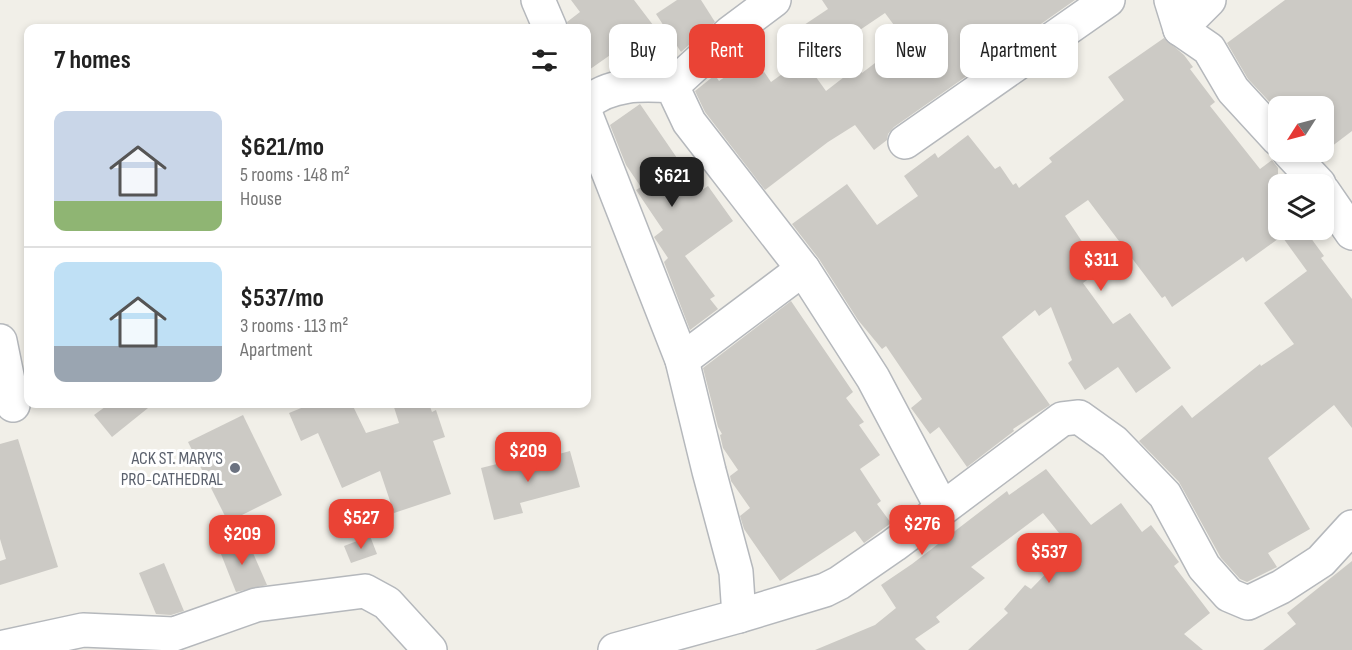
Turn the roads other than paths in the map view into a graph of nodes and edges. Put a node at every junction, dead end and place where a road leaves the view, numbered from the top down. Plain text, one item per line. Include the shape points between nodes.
1 (538, 0) edge
2 (774, 0) edge
3 (1108, 0) edge
4 (1209, 0) edge
5 (1176, 15) edge
6 (548, 24) edge
7 (672, 86) junction
8 (591, 101) edge
9 (591, 128) edge
10 (1268, 128) edge
11 (905, 142) dead end
12 (1298, 162) edge
13 (1310, 174) edge
14 (1334, 207) edge
15 (1352, 233) edge
16 (803, 269) junction
17 (0, 341) edge
18 (682, 360) junction
19 (14, 405) edge
20 (942, 508) junction
21 (1352, 527) edge
22 (739, 616) junction
23 (0, 648) edge
24 (430, 650) edge
25 (615, 650) edge

1 - 6 street
2 - 7 street via 730,33
3 - 11 street
4 - 5 street
5 - 10 street via 1209,50 1233,90
7 - 8 street via 645,84 605,91
7 - 16 street via 689,122
9 - 18 street
12 - 13 street
14 - 15 street
16 - 18 street
16 - 20 street via 873,378
17 - 19 street
18 - 22 street via 736,572
20 - 21 street via 1062,419 1079,417 1114,442 1165,495 1204,567 1229,595 1248,603 1321,561
20 - 22 street via 825,590
22 - 25 street
23 - 24 street via 83,630 174,634 256,605 365,591 387,603

